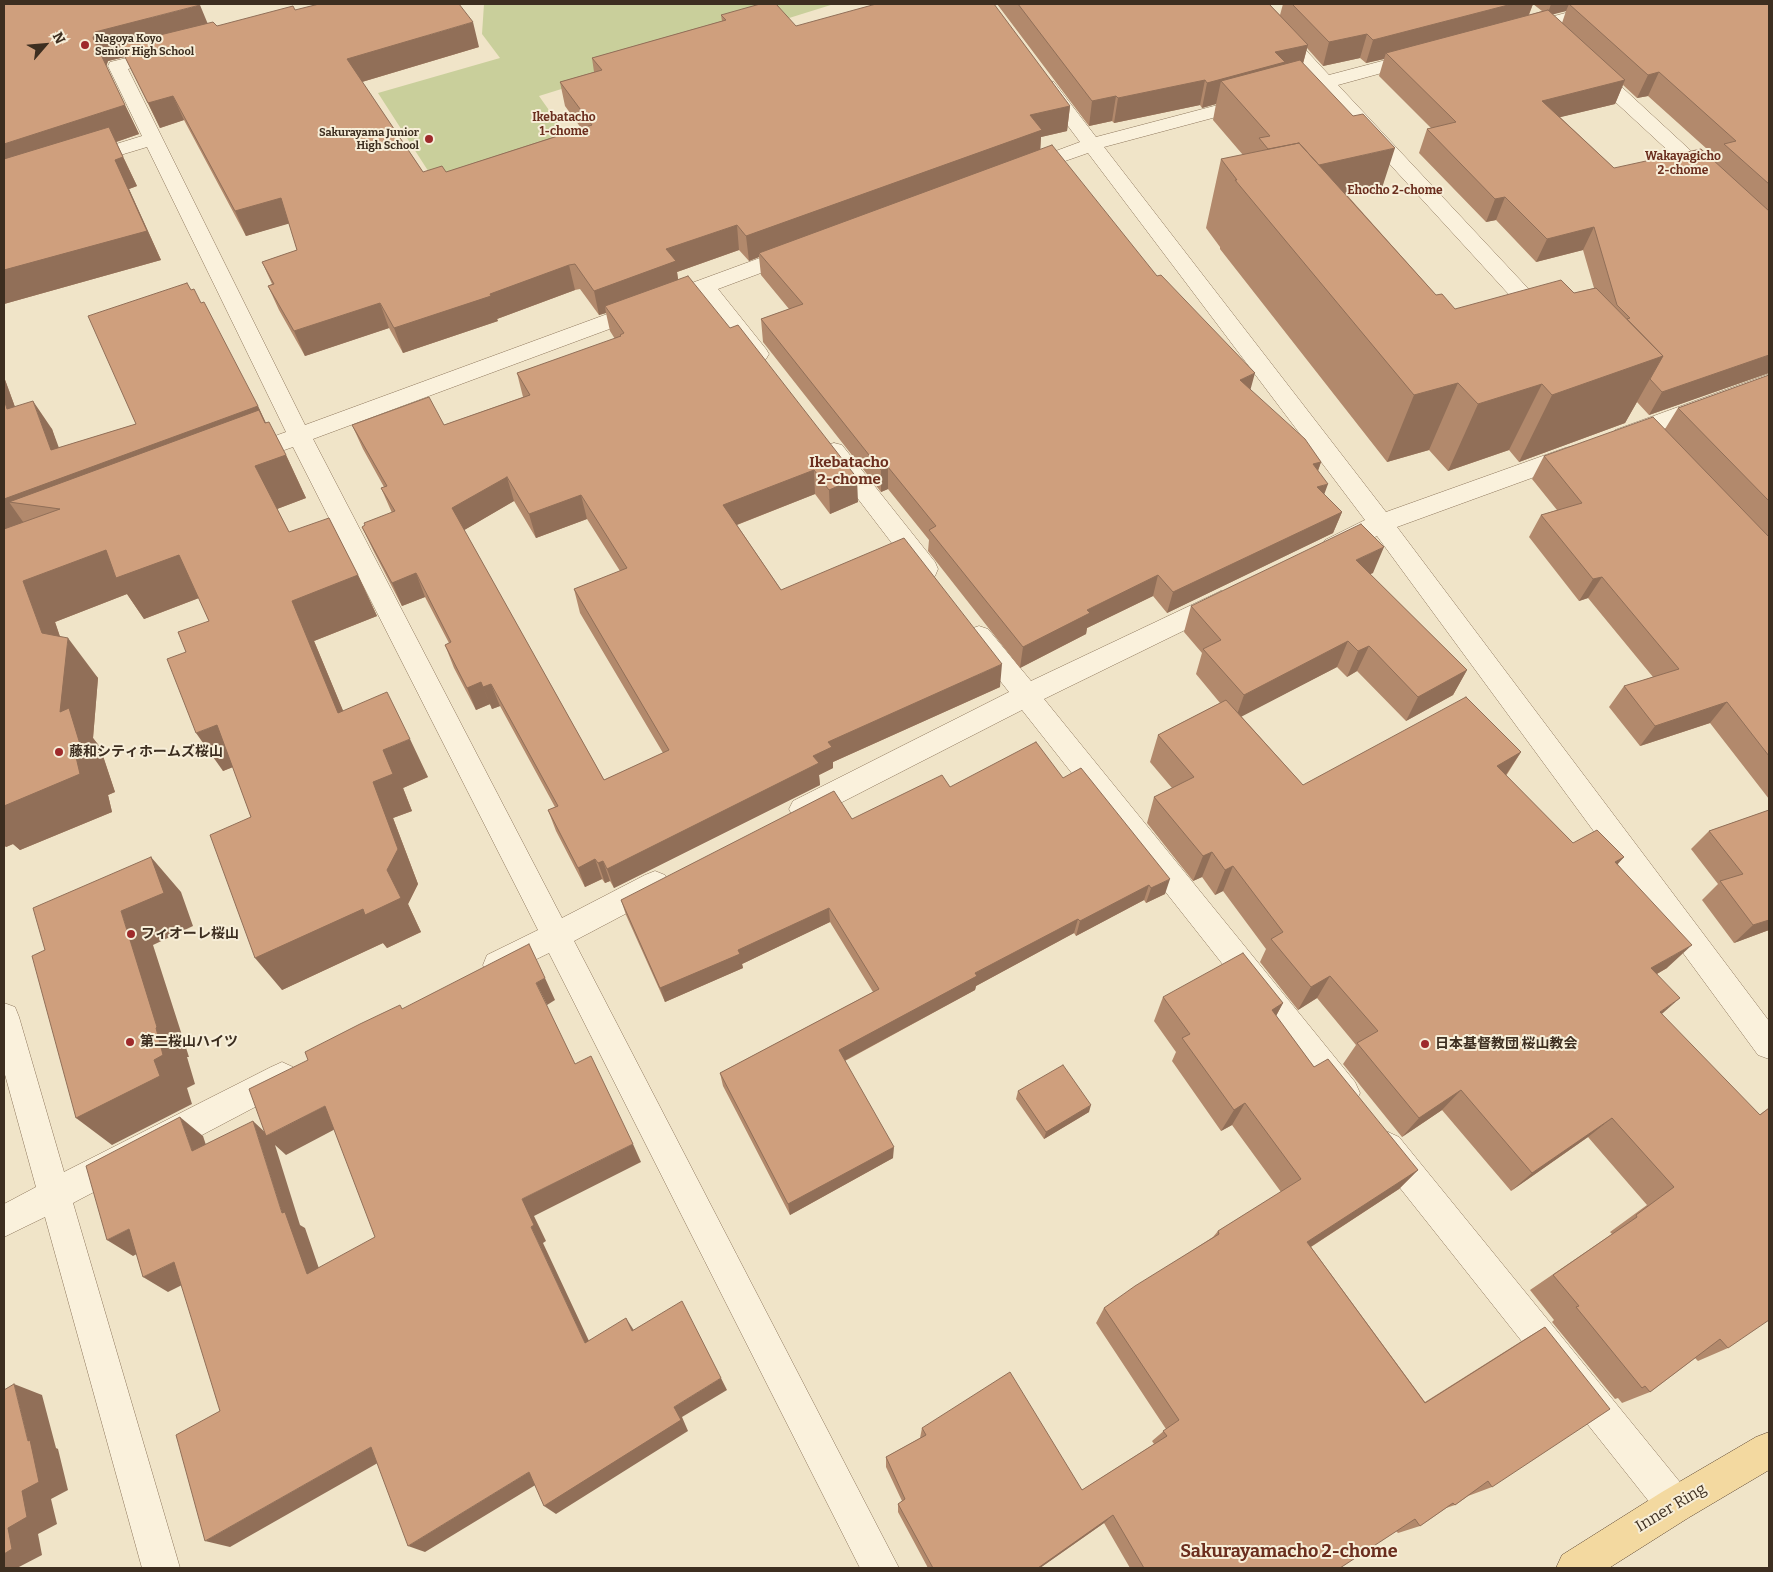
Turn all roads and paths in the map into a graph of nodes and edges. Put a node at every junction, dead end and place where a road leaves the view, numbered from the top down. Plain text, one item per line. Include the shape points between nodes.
1 (1253, 4) edge
2 (1618, 4) edge
3 (1529, 11) dead end
4 (1543, 24) junction
5 (1505, 34) edge
6 (1558, 38) edge
7 (185, 48) edge
8 (1429, 54) edge
9 (1580, 58) edge
10 (1032, 66) edge
11 (1324, 82) junction
12 (152, 139) junction
13 (1090, 145) junction
14 (68, 165) edge
15 (1007, 175) edge
16 (1726, 193) edge
17 (815, 245) edge
18 (705, 286) junction
19 (1558, 334) edge
20 (771, 371) edge
21 (1769, 382) edge
22 (820, 433) edge
23 (300, 435) junction
24 (226, 463) edge
25 (1381, 523) junction
26 (1310, 558) edge
27 (940, 588) edge
28 (1247, 588) edge
29 (965, 619) edge
30 (1025, 696) junction
31 (778, 822) edge
32 (680, 871) edge
33 (556, 934) junction
34 (477, 975) edge
35 (4, 1017) edge
36 (1769, 1045) edge
37 (301, 1067) edge
38 (54, 1196) junction
39 (4, 1221) edge
40 (1769, 1450) edge
41 (1675, 1506) junction
42 (161, 1568) edge
43 (880, 1568) edge
44 (1575, 1568) edge

1 - 11 street
2 - 4 street
3 - 4 street
4 - 5 street
4 - 6 street
7 - 12 street via 117,66
8 - 11 street
9 - 16 street
10 - 13 street
11 - 13 street
11 - 19 street
12 - 14 street
12 - 23 street
13 - 15 street
13 - 25 street
17 - 18 street
18 - 20 street
18 - 23 street
21 - 25 street
22 - 27 street
23 - 24 street
23 - 33 street
25 - 26 street
25 - 36 street
28 - 30 street
29 - 30 street
30 - 31 street
30 - 41 street
32 - 33 street
33 - 34 street
33 - 43 street
35 - 38 street
37 - 38 street
38 - 39 street
38 - 42 street
40 - 41 main road, Inner Ring
41 - 44 main road, Inner Ring

